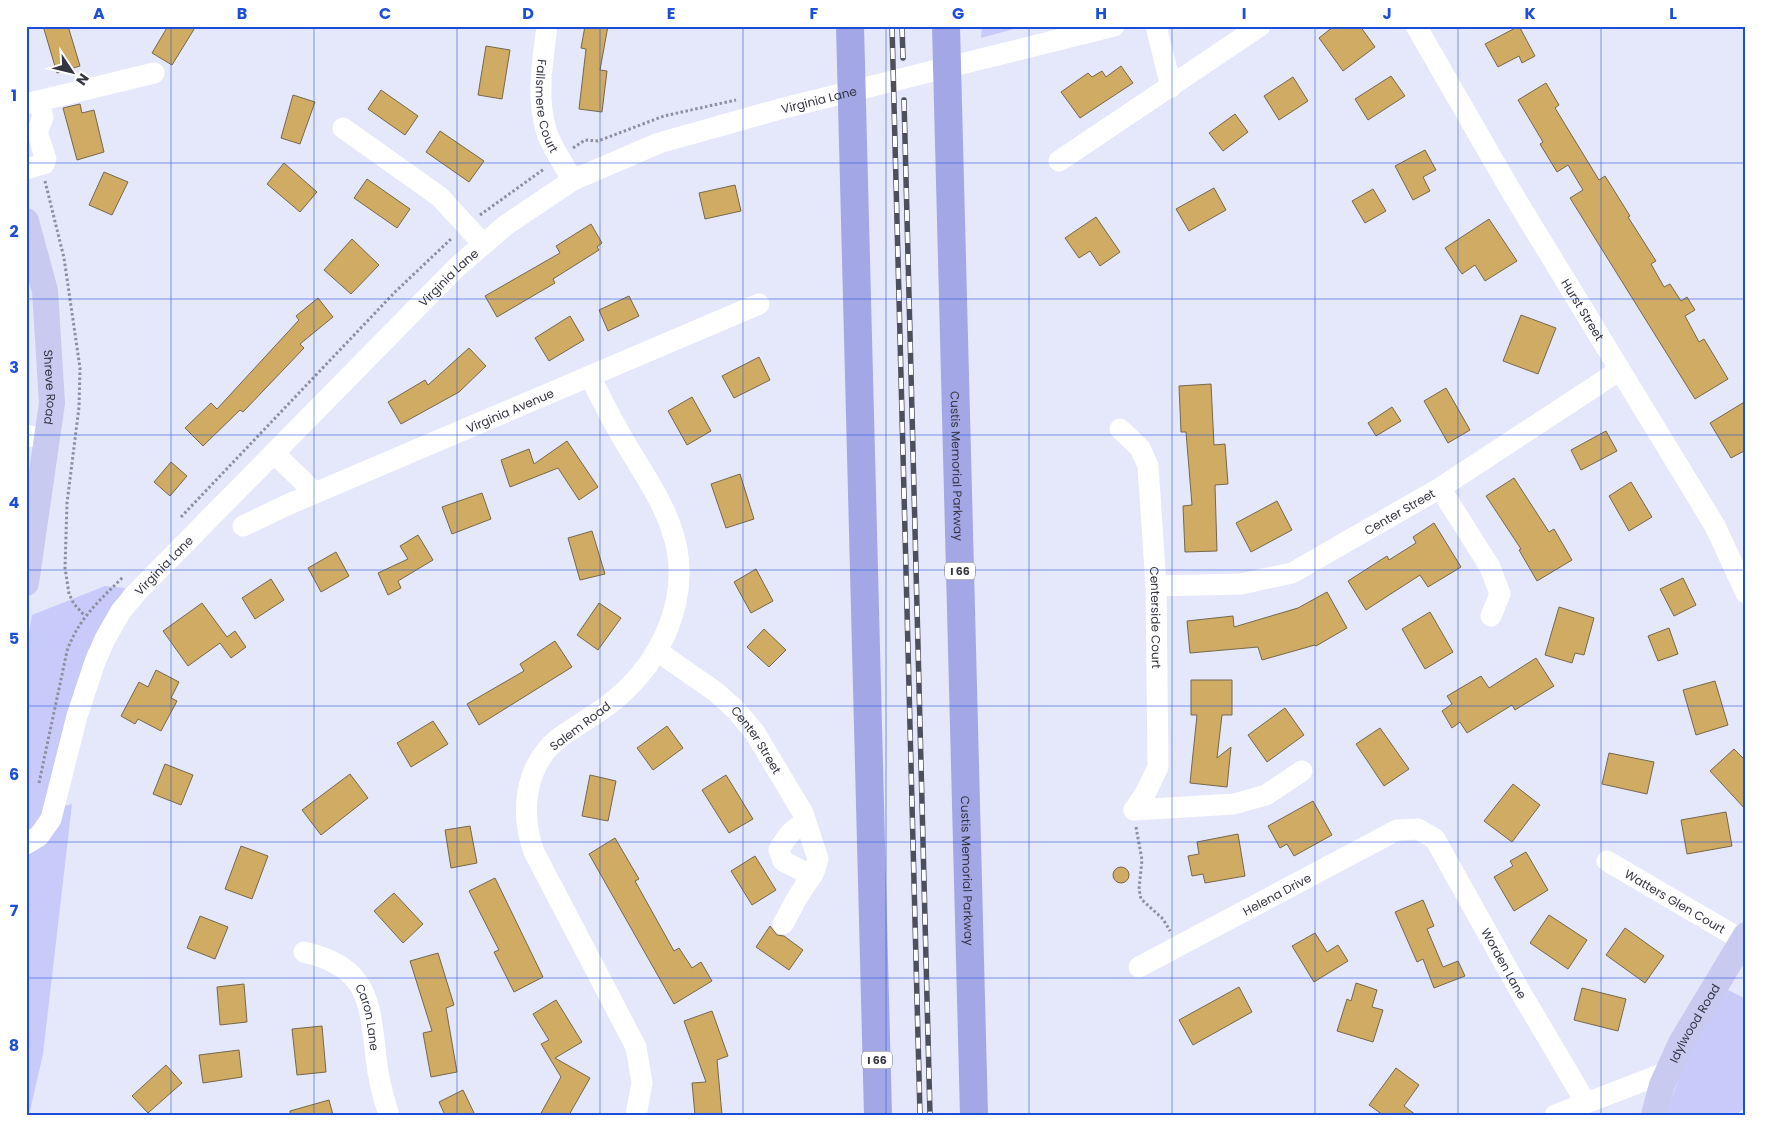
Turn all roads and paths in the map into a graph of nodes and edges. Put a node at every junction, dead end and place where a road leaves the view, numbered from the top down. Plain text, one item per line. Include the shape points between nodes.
1 (547, 26) edge
2 (850, 26) edge
3 (946, 26) edge
4 (1114, 26) edge
5 (1156, 26) edge
6 (1260, 26) edge
7 (1416, 26) edge
8 (1082, 30) edge
9 (154, 73) dead end
10 (1171, 87) junction
11 (32, 102) edge
12 (342, 128) dead end
13 (1059, 161) dead end
14 (26, 170) edge
15 (573, 180) junction
16 (26, 221) edge
17 (483, 244) junction
18 (758, 304) dead end
19 (1620, 370) junction
20 (590, 377) junction
21 (1120, 429) dead end
22 (37, 438) edge
23 (274, 453) junction
24 (1440, 488) junction
25 (315, 493) junction
26 (243, 526) dead end
27 (26, 584) edge
28 (1156, 586) junction
29 (1746, 593) edge
30 (1491, 616) dead end
31 (68, 651) dead end
32 (657, 652) junction
33 (1302, 772) dead end
34 (38, 786) dead end
35 (1134, 810) junction
36 (806, 822) junction
37 (1418, 829) joint
38 (26, 844) edge
39 (1607, 861) dead end
40 (815, 867) junction
41 (782, 924) dead end
42 (1744, 938) edge
43 (1178, 947) junction
44 (304, 952) dead end
45 (1139, 967) dead end
46 (1667, 1072) junction
47 (1586, 1103) junction
48 (389, 1115) edge
49 (636, 1115) edge
50 (878, 1115) edge
51 (974, 1115) edge
52 (1555, 1115) edge
53 (1654, 1115) edge

1 - 15 street, Fallsmere Court via 540,82 541,106 546,131
2 - 50 highway, I 66
3 - 51 highway, Custis Memorial Parkway / I 66
4 - 8 street, Virginia Lane
5 - 10 street
6 - 10 street
7 - 19 street, Hurst Street
8 - 15 street, Virginia Lane via 1019,51 780,109 659,143
9 - 11 street
10 - 13 street
11 - 14 street via 43,117 37,132 46,159 44,164
12 - 17 street via 440,197
15 - 17 street, Virginia Lane
16 - 22 main road, Shreve Road via 41,272 52,403
17 - 23 street, Virginia Lane
18 - 20 street, Virginia Avenue
19 - 24 street, Center Street
19 - 29 street, Hurst Street via 1715,526
20 - 25 street, Virginia Avenue
20 - 32 street, Salem Road via 660,500 672,528 679,580 671,622
21 - 28 street, Centerside Court via 1140,448 1148,466
22 - 27 main road, Shreve Road
23 - 25 street
23 - 38 street, Virginia Lane via 121,611 94,662 51,819 39,836
24 - 28 street, Center Street via 1292,573 1241,584
24 - 30 street via 1490,567 1500,594
25 - 26 street, Virginia Avenue
28 - 35 street, Centerside Court via 1158,767
31 - 34 path
32 - 36 street, Center Street via 716,692 737,711 756,733
32 - 49 street, Salem Road via 617,698 558,739 545,752 531,779 526,800 526,819 534,852 636,1047 642,1082
33 - 35 street via 1266,796 1234,804
35 - 43 path via 1141,853 1141,899 1163,919
36 - 40 street, Center Street
36 - 40 street via 785,838 779,850 784,862
37 - 43 street, Helena Drive via 1398,830
37 - 47 street, Worden Lane via 1435,839
39 - 42 street, Watters Glen Court
40 - 41 street
42 - 46 main road, Idylwood Road
43 - 45 street, Helena Drive
44 - 48 street, Caron Lane via 338,964 362,990 370,1007 376,1060
46 - 47 street
46 - 53 main road, Idylwood Road
47 - 52 street

